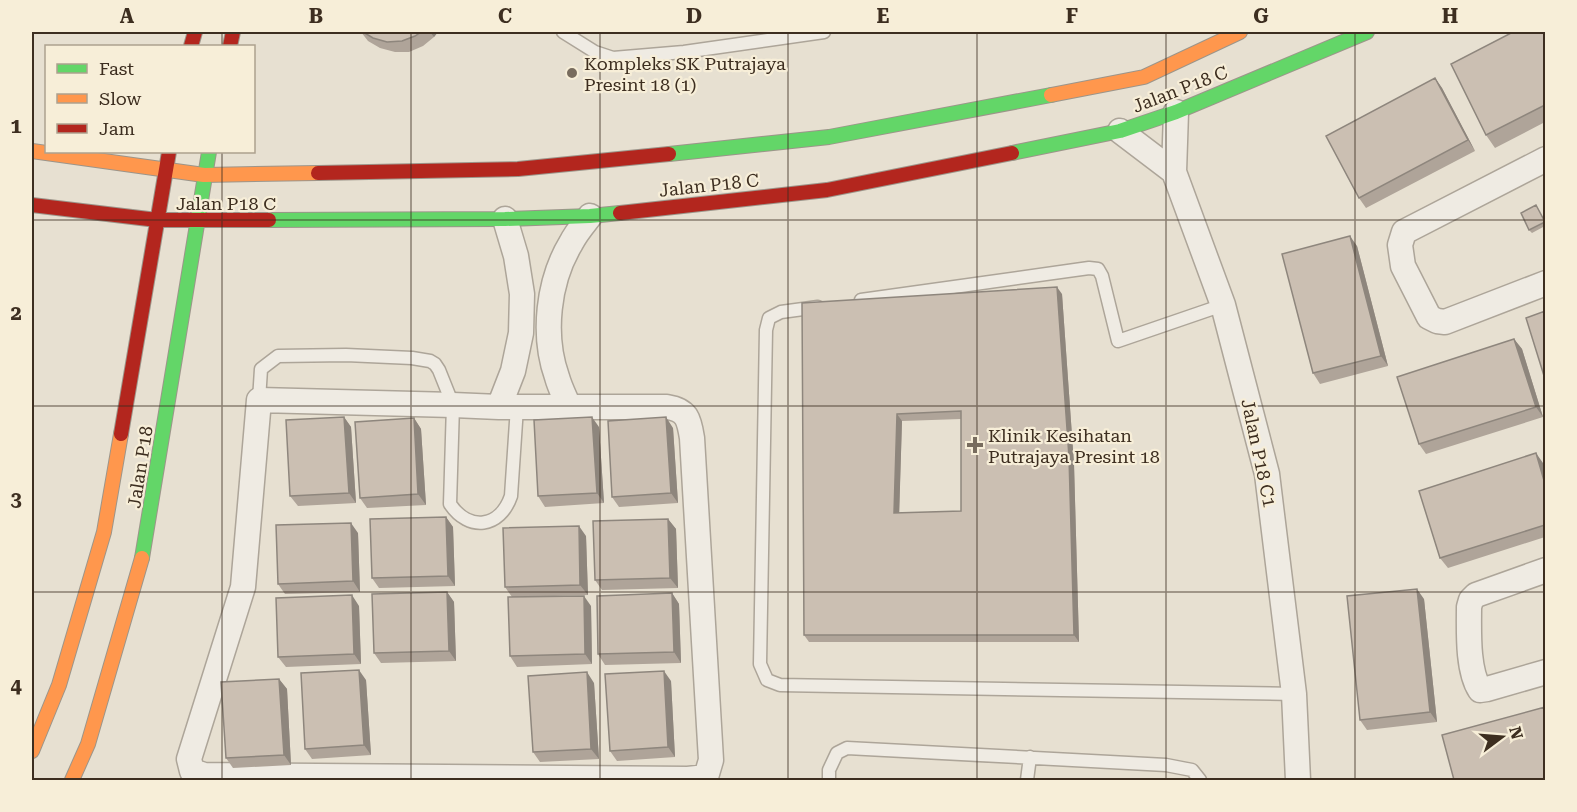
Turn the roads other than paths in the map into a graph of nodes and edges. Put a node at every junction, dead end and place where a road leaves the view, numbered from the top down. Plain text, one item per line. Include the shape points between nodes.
1 (563, 32) edge
2 (824, 32) edge
3 (1240, 32) edge
4 (1367, 32) edge
5 (1176, 112) junction
6 (1120, 132) junction
7 (46, 153) edge
8 (169, 153) edge
9 (208, 153) edge
10 (1545, 159) edge
11 (165, 170) junction
12 (1174, 172) junction
13 (204, 175) junction
14 (32, 205) edge
15 (590, 216) junction
16 (505, 219) junction
17 (157, 220) junction
18 (197, 221) junction
19 (1545, 283) edge
20 (852, 302) edge
21 (829, 305) edge
22 (1223, 305) junction
23 (259, 400) junction
24 (453, 405) junction
25 (508, 407) junction
26 (569, 407) junction
27 (1545, 570) edge
28 (1545, 672) edge
29 (1294, 694) junction
30 (32, 751) edge
31 (1030, 757) junction
32 (72, 780) edge
33 (829, 780) edge
34 (1027, 780) edge
35 (1200, 780) edge
36 (1298, 780) edge

1 - 2 lane via 595,52 614,58
3 - 13 street, Jalan P18 C via 1144,77 829,137 518,169
4 - 5 street, Jalan P18 C
5 - 6 street, Jalan P18 C
5 - 12 street, Jalan P18 C1
6 - 12 street
6 - 15 street, Jalan P18 C via 827,190
7 - 11 street, Jalan P18 C
8 - 11 street, Jalan P18
9 - 13 street, Jalan P18
10 - 19 street via 1404,232 1400,245 1403,266 1429,316 1437,321 1444,322
11 - 13 street, Jalan P18 C
11 - 17 street, Jalan P18
12 - 22 street, Jalan P18 C1
13 - 18 street, Jalan P18
14 - 17 street, Jalan P18 C
15 - 16 street, Jalan P18 C
15 - 26 street via 570,244 556,275 549,308 549,343 556,376
16 - 18 street, Jalan P18 C
16 - 25 street via 522,294 521,333
17 - 18 street, Jalan P18 C
17 - 30 street, Jalan P18 via 104,532 59,685
18 - 32 street, Jalan P18 via 144,552 88,744
20 - 22 lane via 1098,269 1118,341
21 - 29 lane via 782,312 769,318 766,330 760,664 767,680 780,685
22 - 29 street, Jalan P18 C1 via 1267,474
23 - 24 street
23 - 24 lane via 261,369 278,356 346,355 430,361 439,370
23 - 26 street via 243,587 189,759 192,771 204,775 706,777 711,760 692,438 686,415 667,406
24 - 25 street
24 - 25 lane via 450,504 462,518 479,523 503,513 511,496
25 - 26 street
27 - 28 street via 1476,595 1469,607 1469,650 1480,690
29 - 36 street, Jalan P18 C1
31 - 33 lane via 847,748 837,753
31 - 34 lane
31 - 35 lane via 1166,765 1192,770

